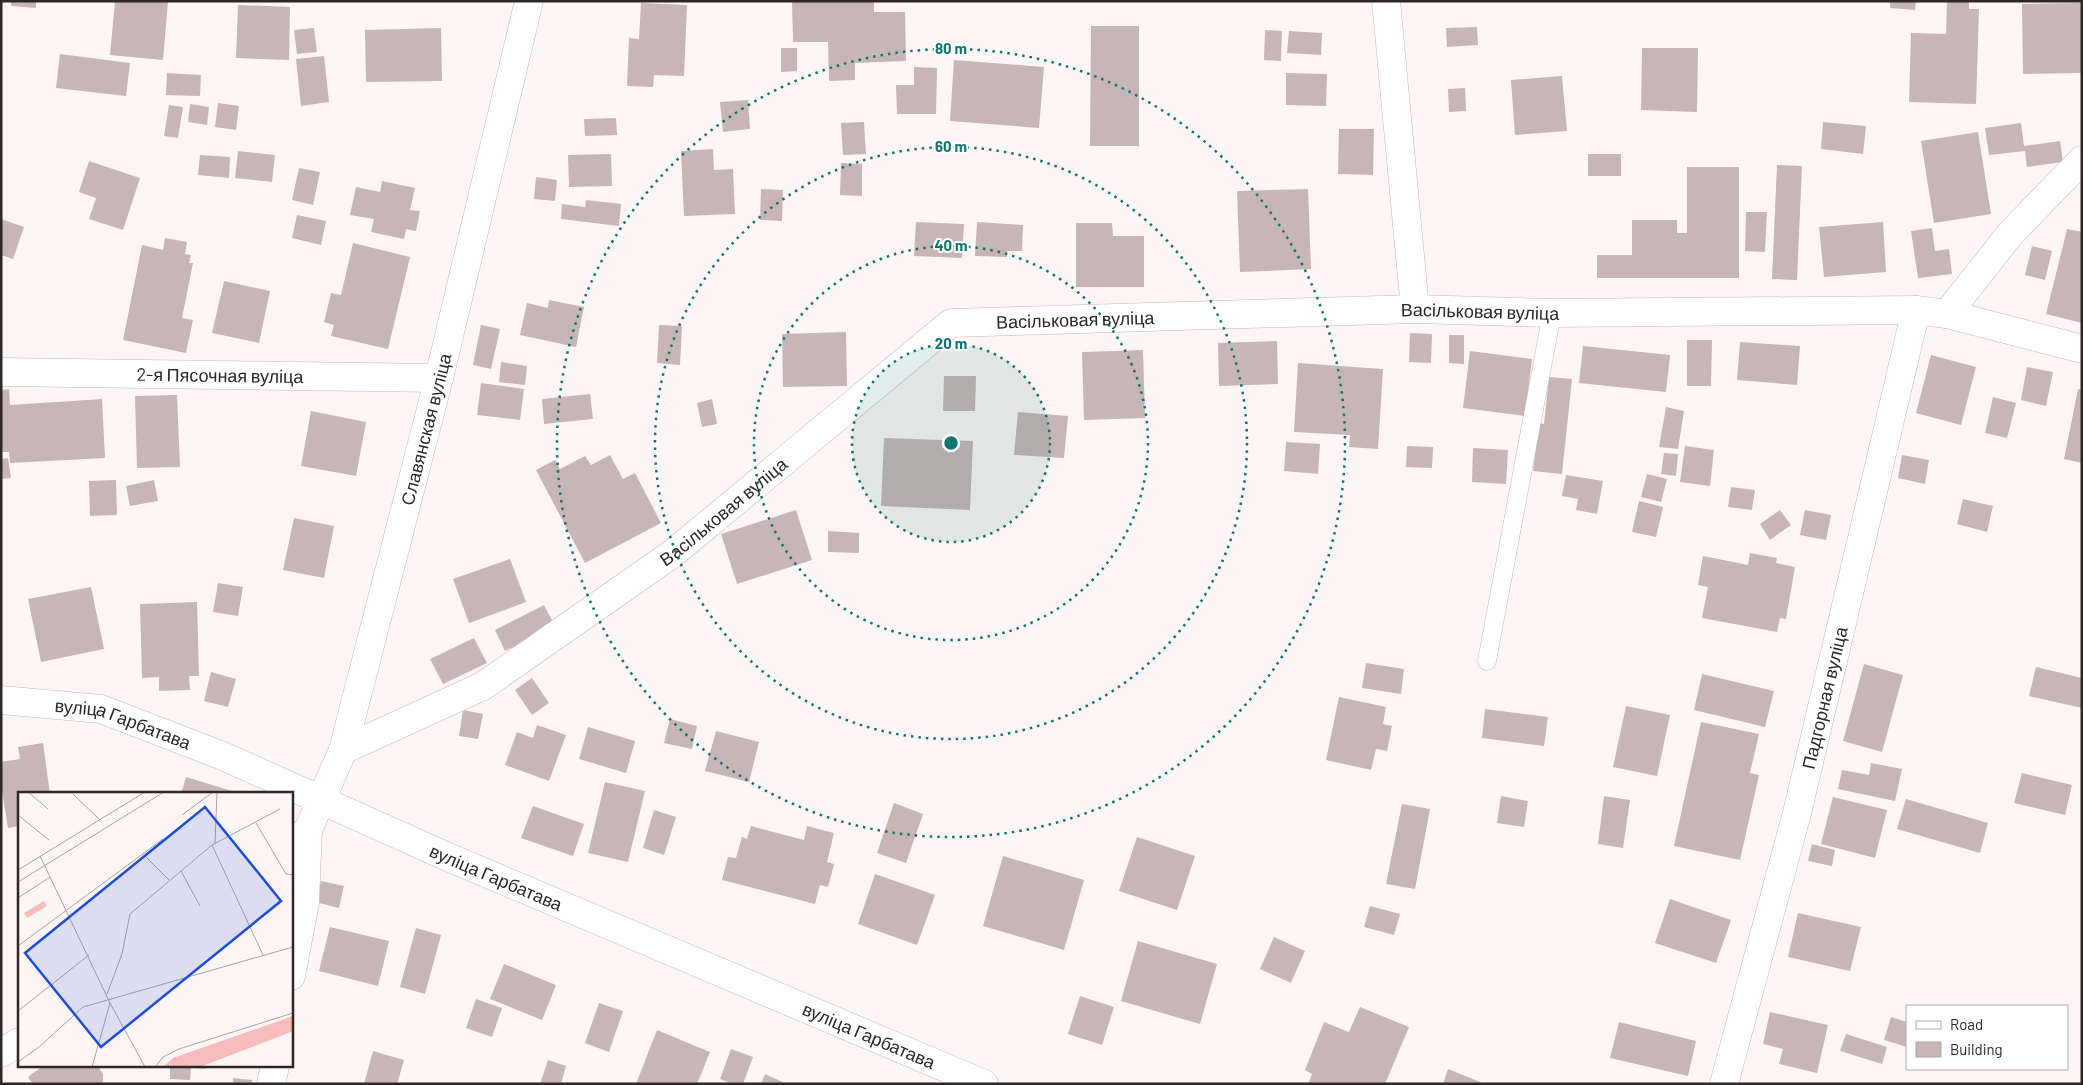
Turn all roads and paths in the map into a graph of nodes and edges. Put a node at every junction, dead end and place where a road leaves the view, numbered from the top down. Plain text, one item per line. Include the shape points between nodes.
1 (528, 1) edge
2 (1386, 1) edge
3 (2082, 160) edge
4 (1415, 308) junction
5 (1916, 310) junction
6 (1552, 313) junction
7 (1947, 314) junction
8 (2082, 349) edge
9 (1, 372) edge
10 (439, 378) junction
11 (1487, 661) dead end
12 (1, 700) edge
13 (343, 750) junction
14 (320, 801) junction
15 (300, 837) edge
16 (292, 971) edge
17 (18, 1043) edge
18 (1, 1054) edge
19 (275, 1068) edge
20 (271, 1084) edge
21 (984, 1084) edge
22 (1724, 1084) edge

1 - 10 street, Славянская вуліца
2 - 4 street
3 - 7 street via 2011,233
4 - 6 street, Васільковая вуліца
4 - 13 street, Васільковая вуліца via 951,323 672,554 484,686
5 - 6 street, Васільковая вуліца
5 - 7 street, Васільковая вуліца
5 - 22 street, Падгорная вуліца via 1797,813
6 - 11 lane
7 - 8 street, Васільковая вуліца
9 - 10 street, 2-я Пясочная вуліца
10 - 13 street, Славянская вуліца
12 - 14 street, вуліца Гарбатава via 101,709 224,756
13 - 14 street, Славянская вуліца
14 - 15 street, Славянская вуліца
14 - 21 street, вуліца Гарбатава
15 - 16 street via 305,902
17 - 18 street
19 - 20 street

